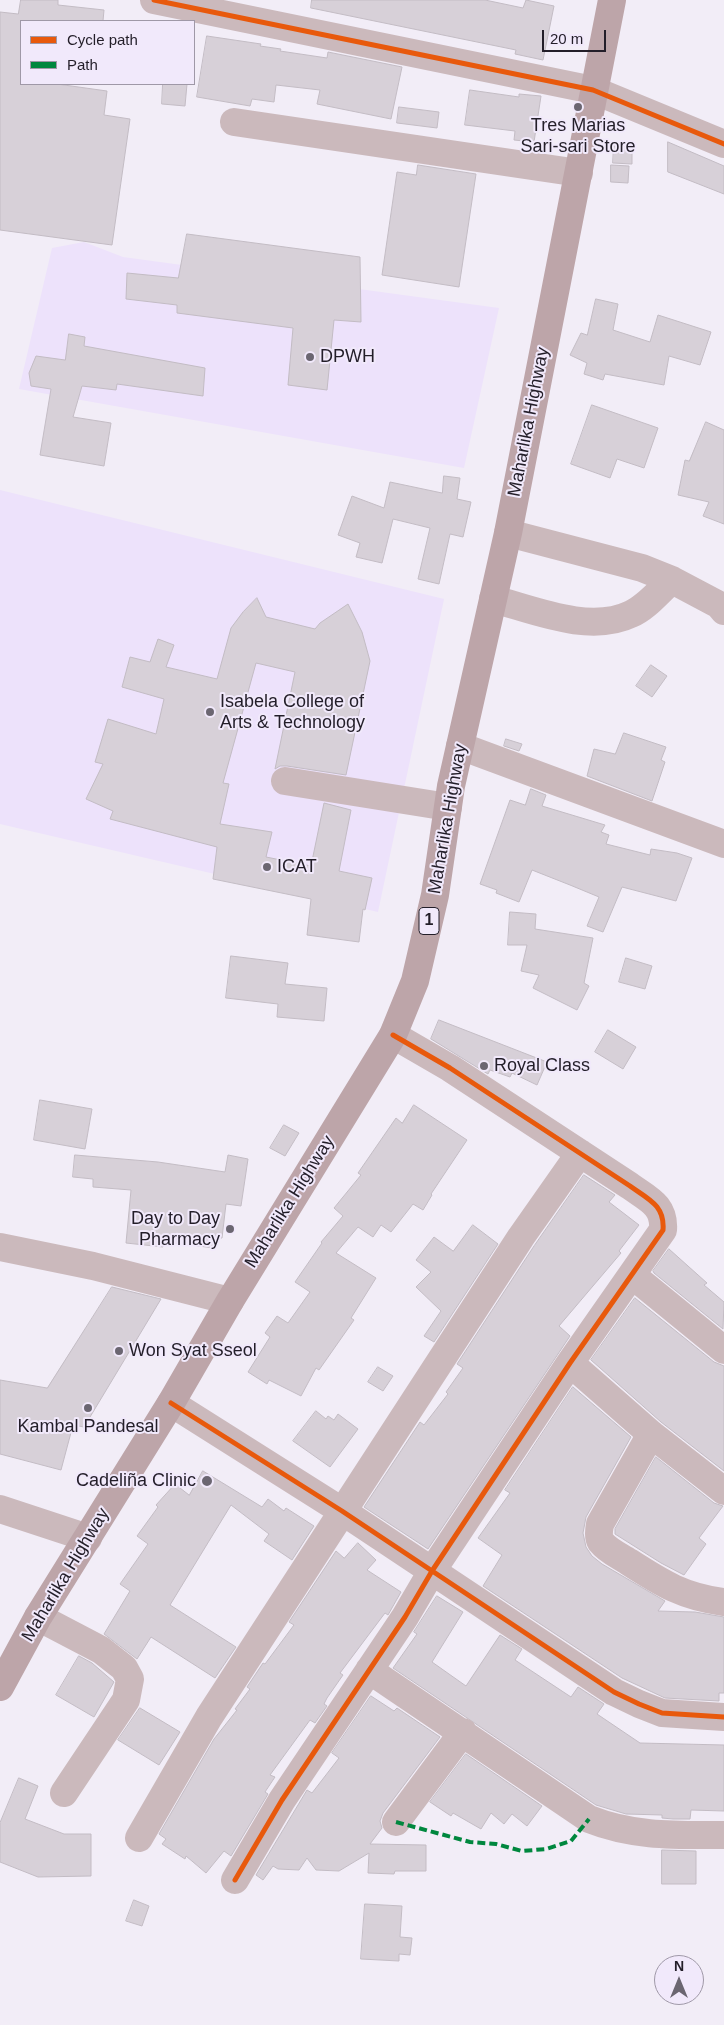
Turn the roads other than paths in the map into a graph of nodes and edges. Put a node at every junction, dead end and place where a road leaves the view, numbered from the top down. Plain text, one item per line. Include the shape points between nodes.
1 (154, 0) edge
2 (612, 0) edge
3 (593, 90) junction
4 (234, 122) dead end
5 (724, 144) edge
6 (579, 173) junction
7 (508, 533) junction
8 (672, 580) junction
9 (493, 600) junction
10 (724, 610) edge
11 (460, 746) junction
12 (286, 782) dead end
13 (448, 807) junction
14 (724, 844) edge
15 (393, 1035) junction
16 (580, 1153) junction
17 (0, 1247) edge
18 (632, 1275) junction
19 (230, 1301) junction
20 (724, 1350) edge
21 (570, 1364) junction
22 (171, 1403) junction
23 (651, 1434) junction
24 (724, 1491) edge
25 (0, 1509) edge
26 (342, 1511) junction
27 (88, 1538) junction
28 (432, 1571) junction
29 (724, 1602) edge
30 (38, 1617) junction
31 (369, 1670) junction
32 (0, 1687) edge
33 (724, 1717) edge
34 (463, 1732) junction
35 (64, 1793) dead end
36 (396, 1822) dead end
37 (724, 1835) edge
38 (139, 1838) dead end
39 (235, 1880) dead end

1 - 3 street
2 - 3 main road, Maharlika Highway / 1
3 - 5 street
3 - 6 main road, Maharlika Highway / 1
4 - 6 street
6 - 7 main road, Maharlika Highway / 1
7 - 8 street via 642,568
7 - 9 main road, Maharlika Highway / 1
8 - 9 street via 642,608 608,622 579,622
8 - 10 street
9 - 11 main road, Maharlika Highway / 1
11 - 13 main road, Maharlika Highway / 1
11 - 14 street
12 - 13 street
13 - 15 main road, Maharlika Highway / 1 via 435,896 415,981
15 - 16 street via 450,1068
15 - 19 main road, Maharlika Highway / 1
16 - 18 street via 663,1213 663,1230
16 - 26 street via 521,1237
17 - 19 street via 93,1266
18 - 20 street
18 - 21 street
19 - 22 main road, Maharlika Highway / 1
21 - 23 street
21 - 28 street
22 - 26 street
22 - 27 main road, Maharlika Highway / 1
23 - 24 street
23 - 29 street via 600,1524 600,1541 686,1595
25 - 27 street
26 - 28 street
26 - 38 street via 209,1717
27 - 30 main road, Maharlika Highway / 1
28 - 31 street
28 - 33 street via 614,1692 662,1713
30 - 32 main road, Maharlika Highway / 1
30 - 35 street via 102,1650 124,1668 130,1679 126,1700
31 - 34 street
31 - 39 street via 282,1800
34 - 36 street
34 - 37 street via 589,1820 631,1832

